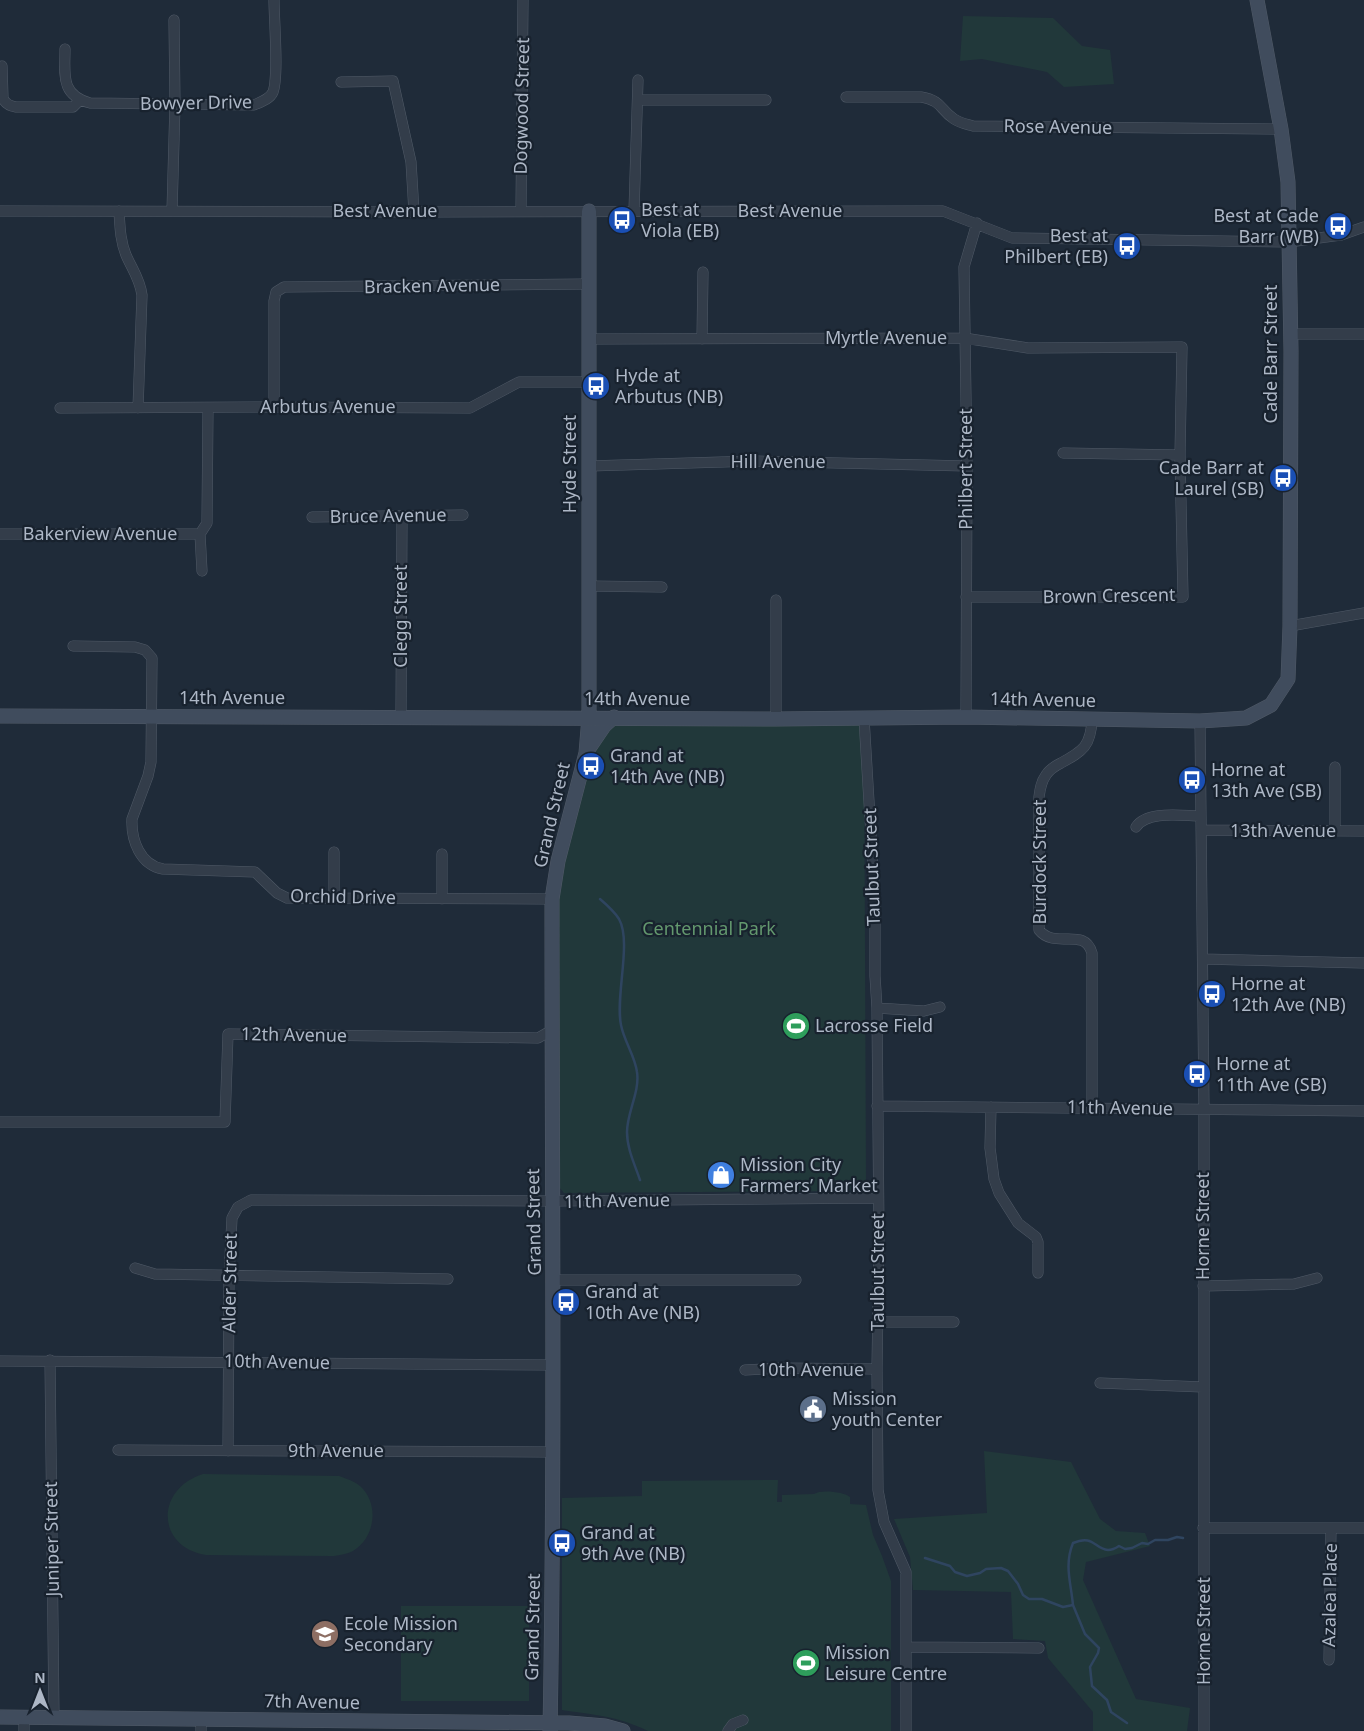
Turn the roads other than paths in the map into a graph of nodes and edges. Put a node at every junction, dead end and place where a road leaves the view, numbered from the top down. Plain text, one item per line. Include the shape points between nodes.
1 (274, 0) edge
2 (523, 0) edge
3 (1257, 0) edge
4 (174, 20) dead end
5 (65, 49) dead end
6 (2, 66) dead end
7 (638, 80) dead end
8 (341, 82) dead end
9 (846, 97) dead end
10 (80, 100) junction
11 (638, 100) junction
12 (766, 100) dead end
13 (175, 104) junction
14 (1281, 129) junction
15 (0, 211) edge
16 (119, 211) junction
17 (172, 211) junction
18 (521, 211) junction
19 (589, 211) junction
20 (634, 211) junction
21 (414, 212) junction
22 (977, 223) junction
23 (1364, 227) edge
24 (1289, 242) junction
25 (703, 272) dead end
26 (588, 284) junction
27 (1290, 334) junction
28 (1364, 334) edge
29 (589, 338) junction
30 (702, 338) junction
31 (964, 338) junction
32 (1182, 347) joint
33 (589, 382) junction
34 (274, 407) junction
35 (60, 408) dead end
36 (138, 408) junction
37 (208, 408) junction
38 (1063, 453) dead end
39 (1180, 455) junction
40 (589, 466) junction
41 (967, 466) junction
42 (463, 515) dead end
43 (402, 516) junction
44 (312, 517) dead end
45 (0, 534) edge
46 (200, 534) junction
47 (202, 571) dead end
48 (589, 586) junction
49 (662, 587) dead end
50 (966, 597) junction
51 (776, 600) dead end
52 (1364, 613) edge
53 (1290, 626) junction
54 (73, 646) dead end
55 (1271, 704) joint
56 (0, 716) edge
57 (152, 717) junction
58 (401, 717) junction
59 (589, 717) junction
60 (614, 717) junction
61 (966, 717) junction
62 (864, 718) junction
63 (776, 719) junction
64 (1092, 720) junction
65 (1200, 721) junction
66 (586, 753) junction
67 (1335, 767) dead end
68 (1201, 816) junction
69 (1136, 827) dead end
70 (1202, 830) junction
71 (1335, 831) junction
72 (1364, 831) edge
73 (334, 852) dead end
74 (442, 854) dead end
75 (334, 898) junction
76 (442, 899) junction
77 (552, 899) junction
78 (1203, 959) junction
79 (1364, 963) edge
80 (940, 1007) dead end
81 (877, 1008) junction
82 (552, 1030) junction
83 (877, 1106) junction
84 (1092, 1107) junction
85 (991, 1108) junction
86 (1204, 1110) junction
87 (1364, 1111) edge
88 (0, 1122) edge
89 (878, 1198) junction
90 (552, 1201) junction
91 (238, 1207) joint
92 (135, 1268) dead end
93 (1038, 1273) dead end
94 (228, 1276) junction
95 (1318, 1278) dead end
96 (448, 1279) dead end
97 (553, 1280) junction
98 (796, 1280) dead end
99 (1203, 1286) junction
100 (878, 1322) junction
101 (954, 1322) dead end
102 (50, 1360) junction
103 (0, 1361) edge
104 (229, 1361) junction
105 (553, 1365) junction
106 (745, 1370) dead end
107 (877, 1370) junction
108 (1100, 1383) dead end
109 (1203, 1387) junction
110 (118, 1450) dead end
111 (228, 1451) junction
112 (553, 1452) junction
113 (1203, 1528) junction
114 (1364, 1528) edge
115 (1331, 1529) junction
116 (906, 1646) junction
117 (1039, 1648) dead end
118 (1329, 1660) dead end
119 (0, 1717) edge
120 (54, 1718) junction
121 (743, 1720) dead end
122 (24, 1724) edge
123 (201, 1725) edge
124 (376, 1726) edge
125 (550, 1727) edge
126 (623, 1731) edge
127 (728, 1731) edge
128 (906, 1731) edge
129 (1204, 1731) edge

1 - 13 street, Bowyer Drive via 276,74 273,92 267,99 254,105
2 - 18 street, Dogwood Street
3 - 14 street, Cade Barr Street
4 - 13 street
5 - 10 street via 65,81
6 - 10 street via 3,98 8,105 74,107
7 - 11 street
8 - 21 street via 393,81 411,162
9 - 14 street, Rose Avenue via 932,99 962,124 973,126
10 - 13 street, Bowyer Drive via 90,103
11 - 12 street
11 - 20 street
13 - 17 street
14 - 24 street, Cade Barr Street via 1288,182
15 - 16 street, Best Avenue
16 - 17 street, Best Avenue
16 - 36 street via 121,240 140,283 142,296
17 - 21 street, Best Avenue
18 - 19 street, Best Avenue
18 - 21 street, Best Avenue
19 - 20 street, Best Avenue
19 - 26 street, Hyde Street
20 - 22 street, Best Avenue via 943,211
22 - 24 street, Best Avenue via 1012,238
22 - 31 street, Philbert Street via 964,267
23 - 24 street, Best Avenue via 1341,235
24 - 27 street, Cade Barr Street
25 - 30 street
26 - 29 street, Hyde Street
26 - 34 street, Bracken Avenue via 284,288 276,292 274,301
27 - 28 street
27 - 53 street, Cade Barr Street
29 - 30 street, Myrtle Avenue
29 - 33 street, Hyde Street
30 - 31 street, Myrtle Avenue
31 - 32 street, Myrtle Avenue via 1028,348
31 - 41 street, Philbert Street
32 - 39 street, Brown Crescent
33 - 34 street, Arbutus Avenue via 518,382 470,408
33 - 40 street, Hyde Street
34 - 37 street, Arbutus Avenue
35 - 36 street, Arbutus Avenue
36 - 37 street, Arbutus Avenue
37 - 46 street via 207,523
38 - 39 street
39 - 50 street, Brown Crescent via 1183,597
40 - 41 street, Hill Avenue via 755,461
40 - 48 street, Hyde Street
41 - 50 street, Philbert Street
42 - 43 street, Bruce Avenue
43 - 44 street, Bruce Avenue
43 - 58 street, Clegg Street
45 - 46 street, Bakerview Avenue
46 - 47 street
48 - 49 street
48 - 59 street, Hyde Street
50 - 61 street, Philbert Street
51 - 63 street
52 - 53 street
53 - 55 street, Cade Barr Street via 1288,679
54 - 57 street, Orchid Drive via 135,647 149,653 152,658
55 - 65 street, 14th Avenue via 1246,718
56 - 57 street, 14th Avenue
57 - 58 street, 14th Avenue
57 - 75 street, Orchid Drive via 150,769 132,819 136,844 144,860 163,869 250,871 287,898
58 - 59 street, 14th Avenue
59 - 60 street, 14th Avenue
59 - 66 street, Grand Street
60 - 63 street, 14th Avenue
60 - 66 street
61 - 62 street, 14th Avenue
61 - 64 street, 14th Avenue
62 - 63 street, 14th Avenue
62 - 81 street, Taulbut Street via 876,902 874,976
64 - 65 street, 14th Avenue
64 - 84 street, Burdock Street via 1088,744 1080,753 1055,766 1040,786 1039,930 1043,936 1084,940 1090,945
65 - 68 street, Horne Street
66 - 77 street, Grand Street via 558,861
67 - 71 street
68 - 69 street via 1148,817
68 - 70 street, Horne Street
70 - 71 street, 13th Avenue
70 - 78 street, Horne Street
71 - 72 street, 13th Avenue
73 - 75 street
74 - 76 street
75 - 76 street, Orchid Drive
76 - 77 street, Orchid Drive
77 - 82 street, Grand Street
78 - 79 street
78 - 86 street, Horne Street
80 - 81 street via 924,1011
81 - 83 street, Taulbut Street
82 - 88 street, 12th Avenue via 538,1038 228,1034 226,1122
82 - 90 street, Grand Street
83 - 85 street, 11th Avenue
83 - 89 street, Taulbut Street
84 - 85 street, 11th Avenue
84 - 86 street, 11th Avenue
85 - 93 street via 990,1148 996,1186 1018,1223 1036,1237
86 - 87 street, 11th Avenue
86 - 99 street, Horne Street
89 - 90 street, 11th Avenue
89 - 100 street, Taulbut Street
90 - 91 street, 11th Avenue via 250,1200
90 - 97 street, Grand Street
91 - 94 street, Alder Street via 232,1218
92 - 94 street via 155,1274
94 - 96 street
94 - 104 street, Alder Street
95 - 99 street via 1294,1284
97 - 98 street
97 - 105 street, Grand Street
99 - 109 street, Horne Street
100 - 101 street
100 - 107 street, Taulbut Street
102 - 103 street, 10th Avenue
102 - 104 street, 10th Avenue
102 - 120 street, Juniper Street
104 - 105 street, 10th Avenue
104 - 111 street, Alder Street
105 - 112 street, Grand Street
106 - 107 street, 10th Avenue
107 - 116 street, Taulbut Street via 878,1490 884,1522 906,1572
108 - 109 street
109 - 113 street, Horne Street
110 - 111 street, 9th Avenue
111 - 112 street, 9th Avenue
112 - 125 street, Grand Street
113 - 115 street
113 - 129 street, Horne Street
114 - 115 street
115 - 118 street, Azalea Place
116 - 117 street
116 - 128 street, Taulbut Street
119 - 122 street, 7th Avenue
120 - 122 street, 7th Avenue
120 - 123 street, 7th Avenue
121 - 127 street via 733,1724
123 - 124 street, 7th Avenue
124 - 125 street, 7th Avenue
125 - 126 street, 7th Avenue via 587,1724

